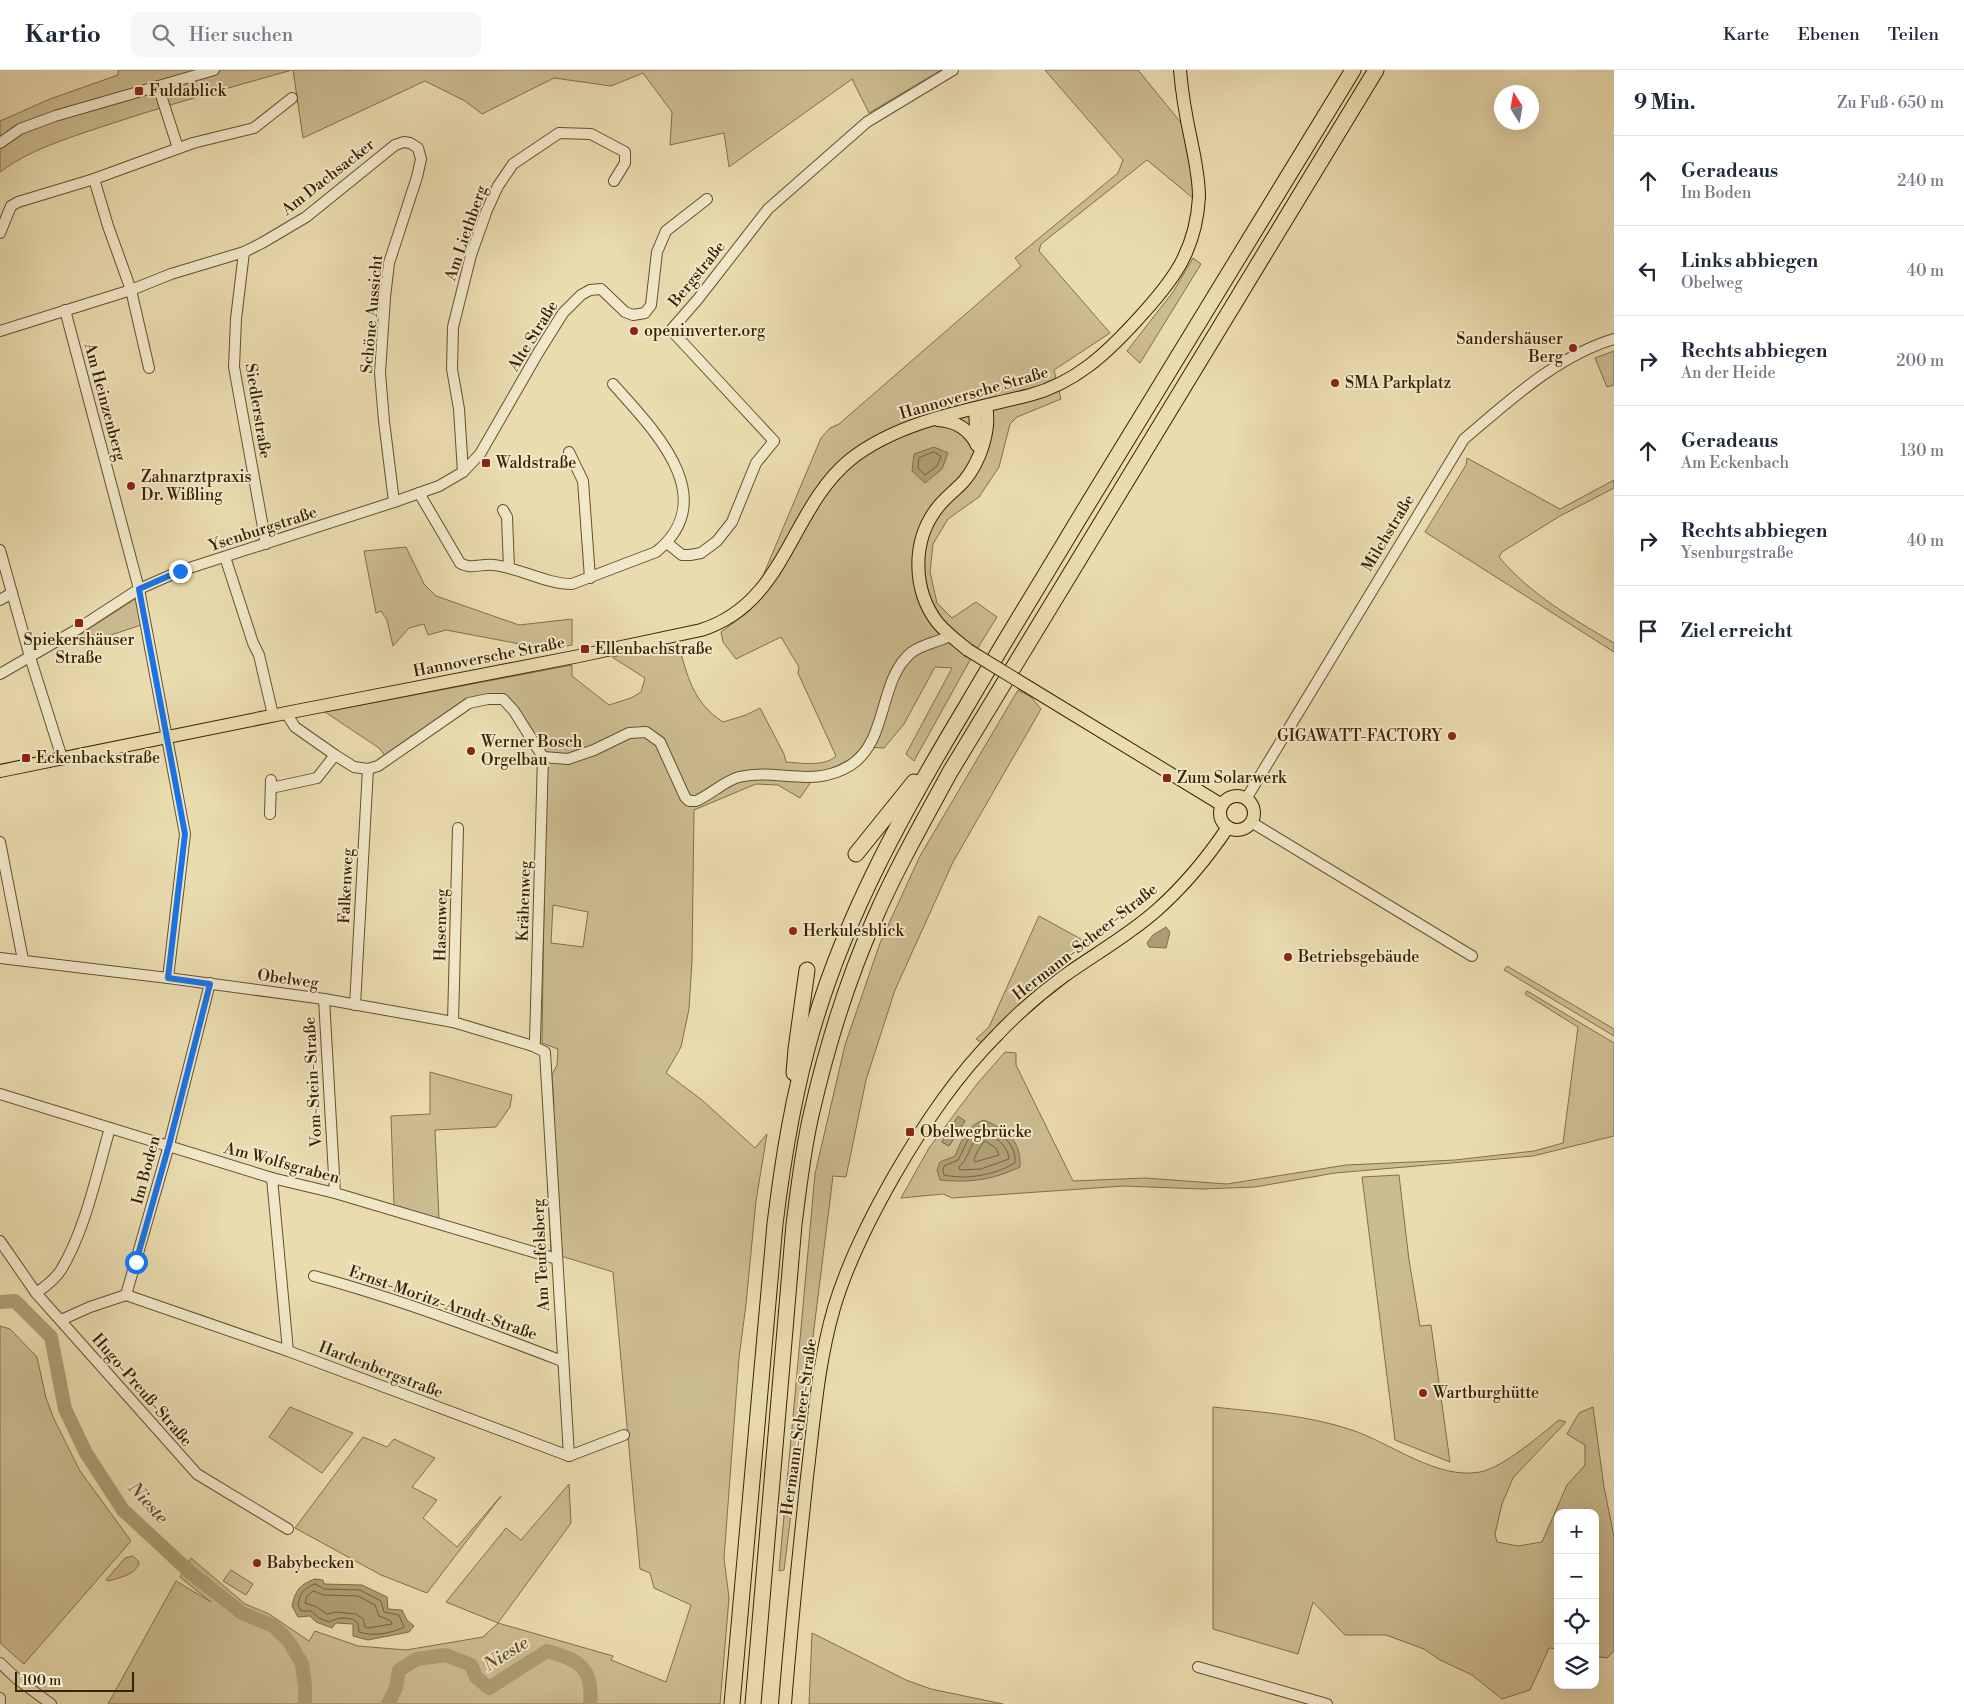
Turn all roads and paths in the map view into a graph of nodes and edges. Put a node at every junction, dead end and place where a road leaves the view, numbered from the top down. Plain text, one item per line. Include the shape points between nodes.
1 (214, 70) edge
2 (953, 70) edge
3 (1180, 70) edge
4 (1353, 70) edge
5 (1376, 70) edge
6 (158, 86) junction
7 (292, 98) dead end
8 (404, 142) joint
9 (0, 143) edge
10 (178, 148) junction
11 (94, 179) junction
12 (614, 181) dead end
13 (707, 199) dead end
14 (0, 233) edge
15 (244, 252) junction
16 (131, 290) junction
17 (65, 310) junction
18 (0, 331) edge
19 (1614, 339) edge
20 (149, 368) dead end
21 (613, 384) dead end
22 (980, 407) junction
23 (931, 421) junction
24 (978, 449) junction
25 (569, 452) dead end
26 (463, 472) junction
27 (419, 493) junction
28 (394, 502) junction
29 (503, 510) dead end
30 (666, 543) junction
31 (266, 544) junction
32 (0, 550) edge
33 (225, 557) junction
34 (509, 568) junction
35 (590, 578) junction
36 (139, 589) junction
37 (12, 593) junction
38 (0, 600) edge
39 (950, 636) junction
40 (30, 657) junction
41 (0, 674) edge
42 (286, 713) junction
43 (273, 715) junction
44 (166, 737) junction
45 (334, 755) junction
46 (543, 757) junction
47 (62, 758) junction
48 (933, 762) junction
49 (368, 769) junction
50 (0, 770) edge
51 (1246, 799) junction
52 (1222, 804) junction
53 (270, 814) dead end
54 (1251, 822) junction
55 (1228, 827) junction
56 (458, 828) dead end
57 (0, 842) edge
58 (856, 854) dead end
59 (1472, 956) dead end
60 (0, 958) edge
61 (23, 960) junction
62 (807, 970) dead end
63 (168, 978) junction
64 (210, 984) junction
65 (324, 999) junction
66 (355, 1005) junction
67 (453, 1022) junction
68 (533, 1046) junction
69 (545, 1052) joint
70 (0, 1094) edge
71 (792, 1108) junction
72 (110, 1128) junction
73 (169, 1145) junction
74 (272, 1178) junction
75 (335, 1192) junction
76 (0, 1241) edge
77 (557, 1259) junction
78 (314, 1276) dead end
79 (36, 1293) junction
80 (126, 1295) junction
81 (61, 1320) junction
82 (288, 1351) junction
83 (562, 1361) junction
84 (624, 1435) dead end
85 (569, 1456) junction
86 (288, 1529) dead end
87 (0, 1665) edge
88 (1198, 1667) dead end
89 (0, 1698) edge
90 (0, 1704) edge
91 (51, 1704) edge
92 (732, 1704) edge
93 (753, 1704) edge
94 (785, 1704) edge
95 (1327, 1704) edge

1 - 6 street
2 - 30 street, Bergstraße via 867,122 768,209 671,330 774,441 756,463 732,522 717,541 701,553 690,556 682,555
3 - 22 main road, Hannoversche Straße via 1199,195 1194,232 1179,268 1165,290 1120,340 1082,372 1040,392
4 - 48 highway
5 - 93 highway via 950,772 894,876 854,968 811,1113 794,1224
6 - 9 street via 55,116 20,129
6 - 10 street
7 - 10 street via 254,128
8 - 15 street, Am Dachsacker via 384,152 306,217
8 - 28 street, Schöne Aussicht via 418,148 420,159 389,263 380,373
10 - 11 street
11 - 14 street via 11,206
11 - 16 street
12 - 26 street, Am Liethberg via 625,163 625,152 592,134 559,133 513,164 498,186 471,255 453,327 452,369 459,409
13 - 26 street, Alte Straße via 666,231 657,252 651,305 645,313 632,315 625,312 601,289 590,290 570,304 480,454
15 - 16 street, Am Dachsacker
15 - 31 street, Siedlerstraße via 234,367
16 - 17 street, Am Dachsacker
16 - 20 street
17 - 18 street, Am Dachsacker
17 - 36 street, Am Heinzenberg
19 - 51 street, Milchstraße via 1582,351 1557,366 1464,439
21 - 30 street via 666,449 683,487 684,510
22 - 23 main road, Hannoversche Straße
22 - 24 main road via 988,418 987,430
23 - 24 main road via 955,423 966,430
23 - 42 main road, Hannoversche Straße via 890,436 842,467 826,485 759,592 735,615 717,625 579,656
24 - 39 main road via 967,477 929,519 919,552 919,579 924,598 937,622
25 - 35 street via 583,481
26 - 27 street, Ysenburgstraße
27 - 28 street, Ysenburgstraße
27 - 34 street via 460,563 465,567 493,564
28 - 31 street, Ysenburgstraße
29 - 34 street via 507,517
30 - 35 street via 656,552
31 - 33 street, Ysenburgstraße
32 - 37 street
33 - 36 street, Ysenburgstraße via 180,571
33 - 43 street via 260,655
34 - 35 street via 560,584
36 - 40 street, Ysenburgstraße
36 - 44 street, Am Heinzenberg
37 - 38 street
37 - 40 street
39 - 46 street via 918,649 900,664 875,731 864,751 852,764 824,776 756,774 737,777 704,798 689,801 660,742 646,732 629,733 568,759
39 - 52 main road, bridge
40 - 41 street, Ysenburgstraße
40 - 47 street
42 - 43 main road, Hannoversche Straße
42 - 45 street via 295,727
43 - 44 main road, Hannoversche Straße
44 - 47 main road, Hannoversche Straße
44 - 63 street, Am Heinzenberg via 185,834
45 - 49 street via 354,767
45 - 53 street via 317,778 271,784
46 - 49 street via 514,710 503,700 488,699 469,703 378,766
46 - 68 street, Krähenweg
47 - 50 main road, Hannoversche Straße
48 - 58 highway via 907,789
48 - 71 highway via 902,816 849,928 812,1030
49 - 66 street, Falkenweg
51 - 52 main road via 1232,797
51 - 54 main road via 1253,811
52 - 55 main road via 1221,817
54 - 55 main road via 1241,829
54 - 59 street
55 - 94 main road, Hermann-Scheer-Straße via 1210,853 1156,911 1047,989 982,1050 923,1127 869,1220 841,1286 821,1363
56 - 67 street, Hasenweg
57 - 61 street
60 - 61 street, Obelweg
61 - 63 street, Obelweg
62 - 71 highway via 796,1048
63 - 64 street, Obelweg
64 - 65 street, Obelweg
64 - 73 street, Im Boden
65 - 66 street, Obelweg
65 - 75 street, Vom-Stein-Straße
66 - 67 street, Obelweg
67 - 68 street, Obelweg
68 - 69 street, Obelweg
69 - 77 street, Am Teufelsberg
70 - 72 street, Am Wolfsgraben
71 - 92 highway via 775,1224
72 - 73 street, Am Wolfsgraben
72 - 79 street via 78,1237 60,1271
73 - 74 street, Am Wolfsgraben
73 - 80 street, Im Boden
74 - 75 street, Am Wolfsgraben
74 - 82 street
75 - 77 street, Am Wolfsgraben
76 - 79 street, Hugo-Preuß-Straße
77 - 83 street, Am Teufelsberg
78 - 83 street, Ernst-Moritz-Arndt-Straße via 467,1324
79 - 81 street, Hugo-Preuß-Straße
80 - 81 street
80 - 82 street, Hardenbergstraße
81 - 86 street, Hugo-Preuß-Straße via 197,1474
82 - 85 street, Hardenbergstraße
83 - 85 street, Am Teufelsberg
84 - 85 street
87 - 91 street
88 - 95 street
89 - 90 street

